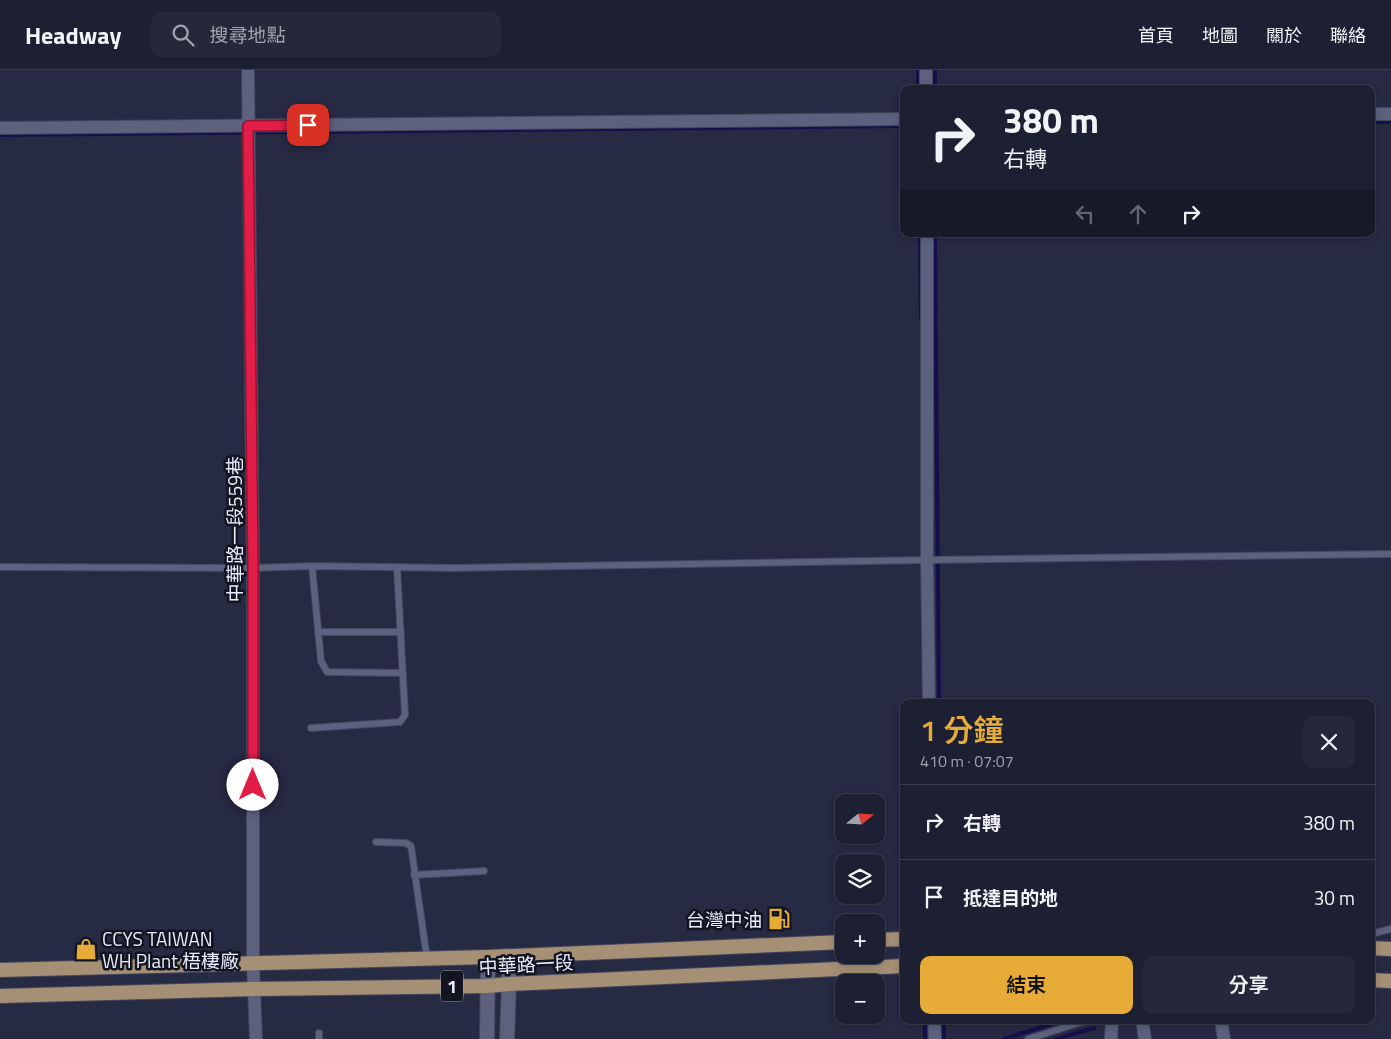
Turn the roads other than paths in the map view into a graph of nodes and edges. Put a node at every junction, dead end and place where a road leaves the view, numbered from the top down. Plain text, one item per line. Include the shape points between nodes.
1 (248, 70) edge
2 (926, 70) edge
3 (926, 85) edge
4 (1375, 114) edge
5 (1391, 114) edge
6 (900, 119) edge
7 (248, 126) junction
8 (0, 128) edge
9 (927, 237) edge
10 (1391, 554) edge
11 (927, 560) junction
12 (312, 566) junction
13 (0, 567) edge
14 (397, 567) junction
15 (253, 568) junction
16 (318, 632) junction
17 (401, 632) junction
18 (403, 672) junction
19 (929, 699) edge
20 (311, 728) dead end
21 (376, 842) dead end
22 (484, 871) dead end
23 (414, 875) junction
24 (1391, 929) edge
25 (1375, 933) edge
26 (900, 939) edge
27 (885, 940) edge
28 (835, 942) edge
29 (1375, 948) edge
30 (1391, 949) edge
31 (508, 956) junction
32 (488, 957) junction
33 (427, 959) junction
34 (253, 963) junction
35 (900, 966) edge
36 (0, 970) edge
37 (1375, 980) edge
38 (1391, 981) edge
39 (509, 984) junction
40 (488, 986) junction
41 (254, 989) junction
42 (0, 996) edge
43 (934, 1024) edge
44 (1075, 1024) edge
45 (1112, 1024) edge
46 (1143, 1024) edge
47 (1222, 1024) edge
48 (256, 1039) edge
49 (487, 1039) edge
50 (507, 1039) edge
51 (935, 1039) edge
52 (1028, 1039) edge
53 (1111, 1039) edge
54 (1145, 1039) edge
55 (1224, 1039) edge

1 - 7 street, 中華路一段559巷
2 - 3 street
4 - 5 street
6 - 7 street
7 - 8 street
7 - 15 street, 中華路一段559巷
9 - 11 street
10 - 11 lane
11 - 14 lane
11 - 19 street
12 - 14 lane
12 - 15 lane
12 - 16 lane
13 - 15 lane
14 - 17 lane
15 - 34 street, 中華路一段559巷
16 - 17 lane
16 - 18 lane via 321,661 327,672
17 - 18 lane
18 - 20 lane via 405,715 400,722
21 - 23 lane via 411,846
22 - 23 lane
23 - 33 lane
24 - 25 lane
26 - 27 main road
28 - 31 main road, 中華路一段 / 1
29 - 30 main road
31 - 32 main road, 中華路一段 / 1
31 - 39 street
32 - 33 main road, 中華路一段 / 1
32 - 40 street
33 - 34 main road, 中華路一段 / 1
34 - 36 main road, 中華路一段 / 1
34 - 41 street, 中華路一段559巷
35 - 39 main road, 中華路一段 / 1
37 - 38 main road
39 - 40 main road, 中華路一段 / 1
39 - 50 street
40 - 41 main road, 中華路一段 / 1
40 - 49 street
41 - 42 main road, 中華路一段 / 1
41 - 48 street, 中華路一段559巷
43 - 51 street
44 - 52 lane
45 - 53 street
46 - 54 street
47 - 55 street

